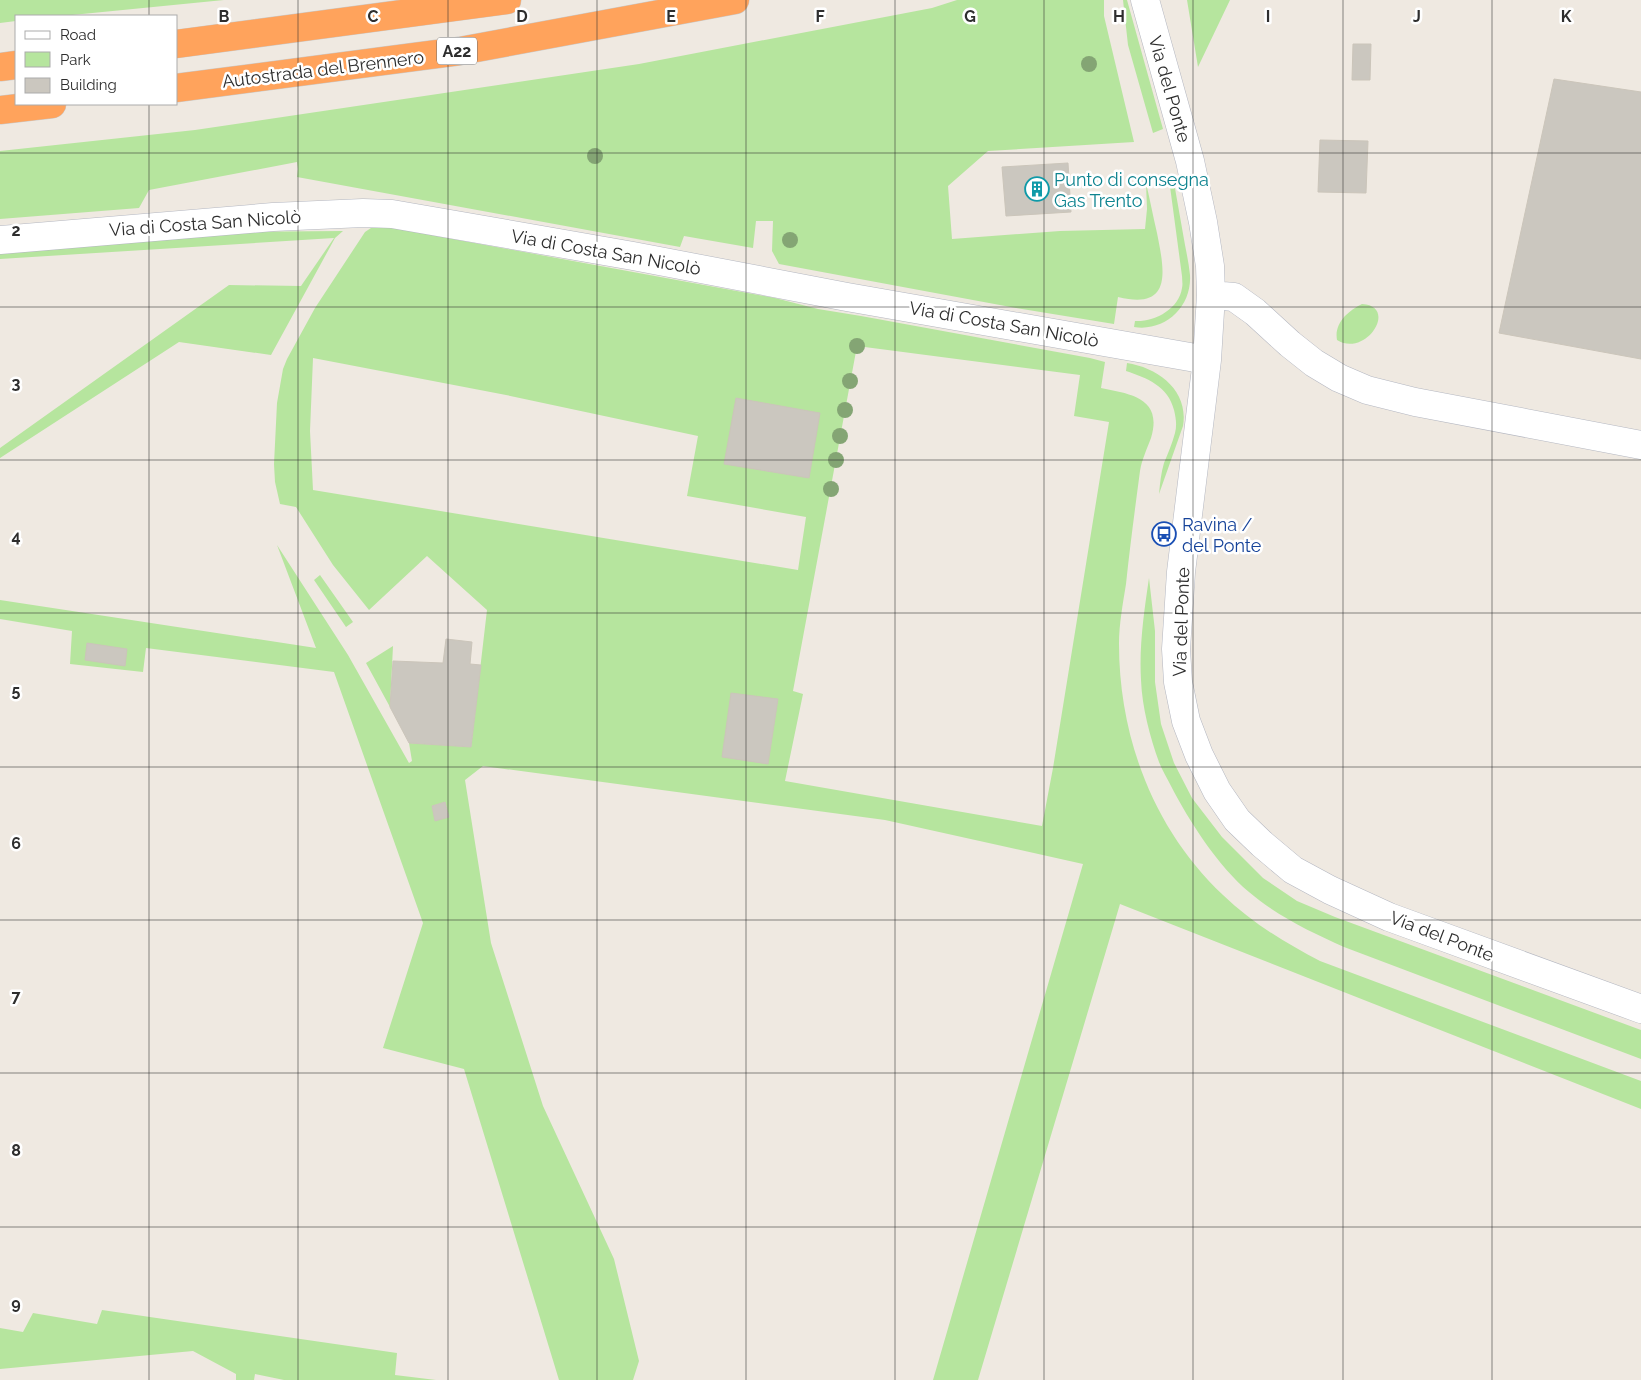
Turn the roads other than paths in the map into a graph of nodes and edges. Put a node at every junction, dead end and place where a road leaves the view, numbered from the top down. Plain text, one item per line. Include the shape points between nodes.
1 (507, 0) edge
2 (735, 0) edge
3 (1145, 0) edge
4 (178, 44) edge
5 (15, 65) edge
6 (0, 67) edge
7 (178, 88) edge
8 (43, 105) edge
9 (0, 110) edge
10 (0, 240) edge
11 (1211, 295) junction
12 (1207, 360) junction
13 (1641, 445) edge
14 (1641, 1009) edge

1 - 4 highway
2 - 7 highway, Autostrada del Brennero / A22 via 460,51
3 - 11 street, Via del Ponte via 1190,160 1210,266
5 - 6 highway
8 - 9 highway
10 - 12 street, Via di Costa San Nicolò via 273,217 363,212 392,214
11 - 12 street, Via del Ponte
11 - 13 street via 1234,297 1314,363 1367,390
12 - 14 street, Via del Ponte via 1181,572 1176,649 1178,682 1186,721 1217,791 1238,820 1262,844 1293,870 1330,890 1389,917

